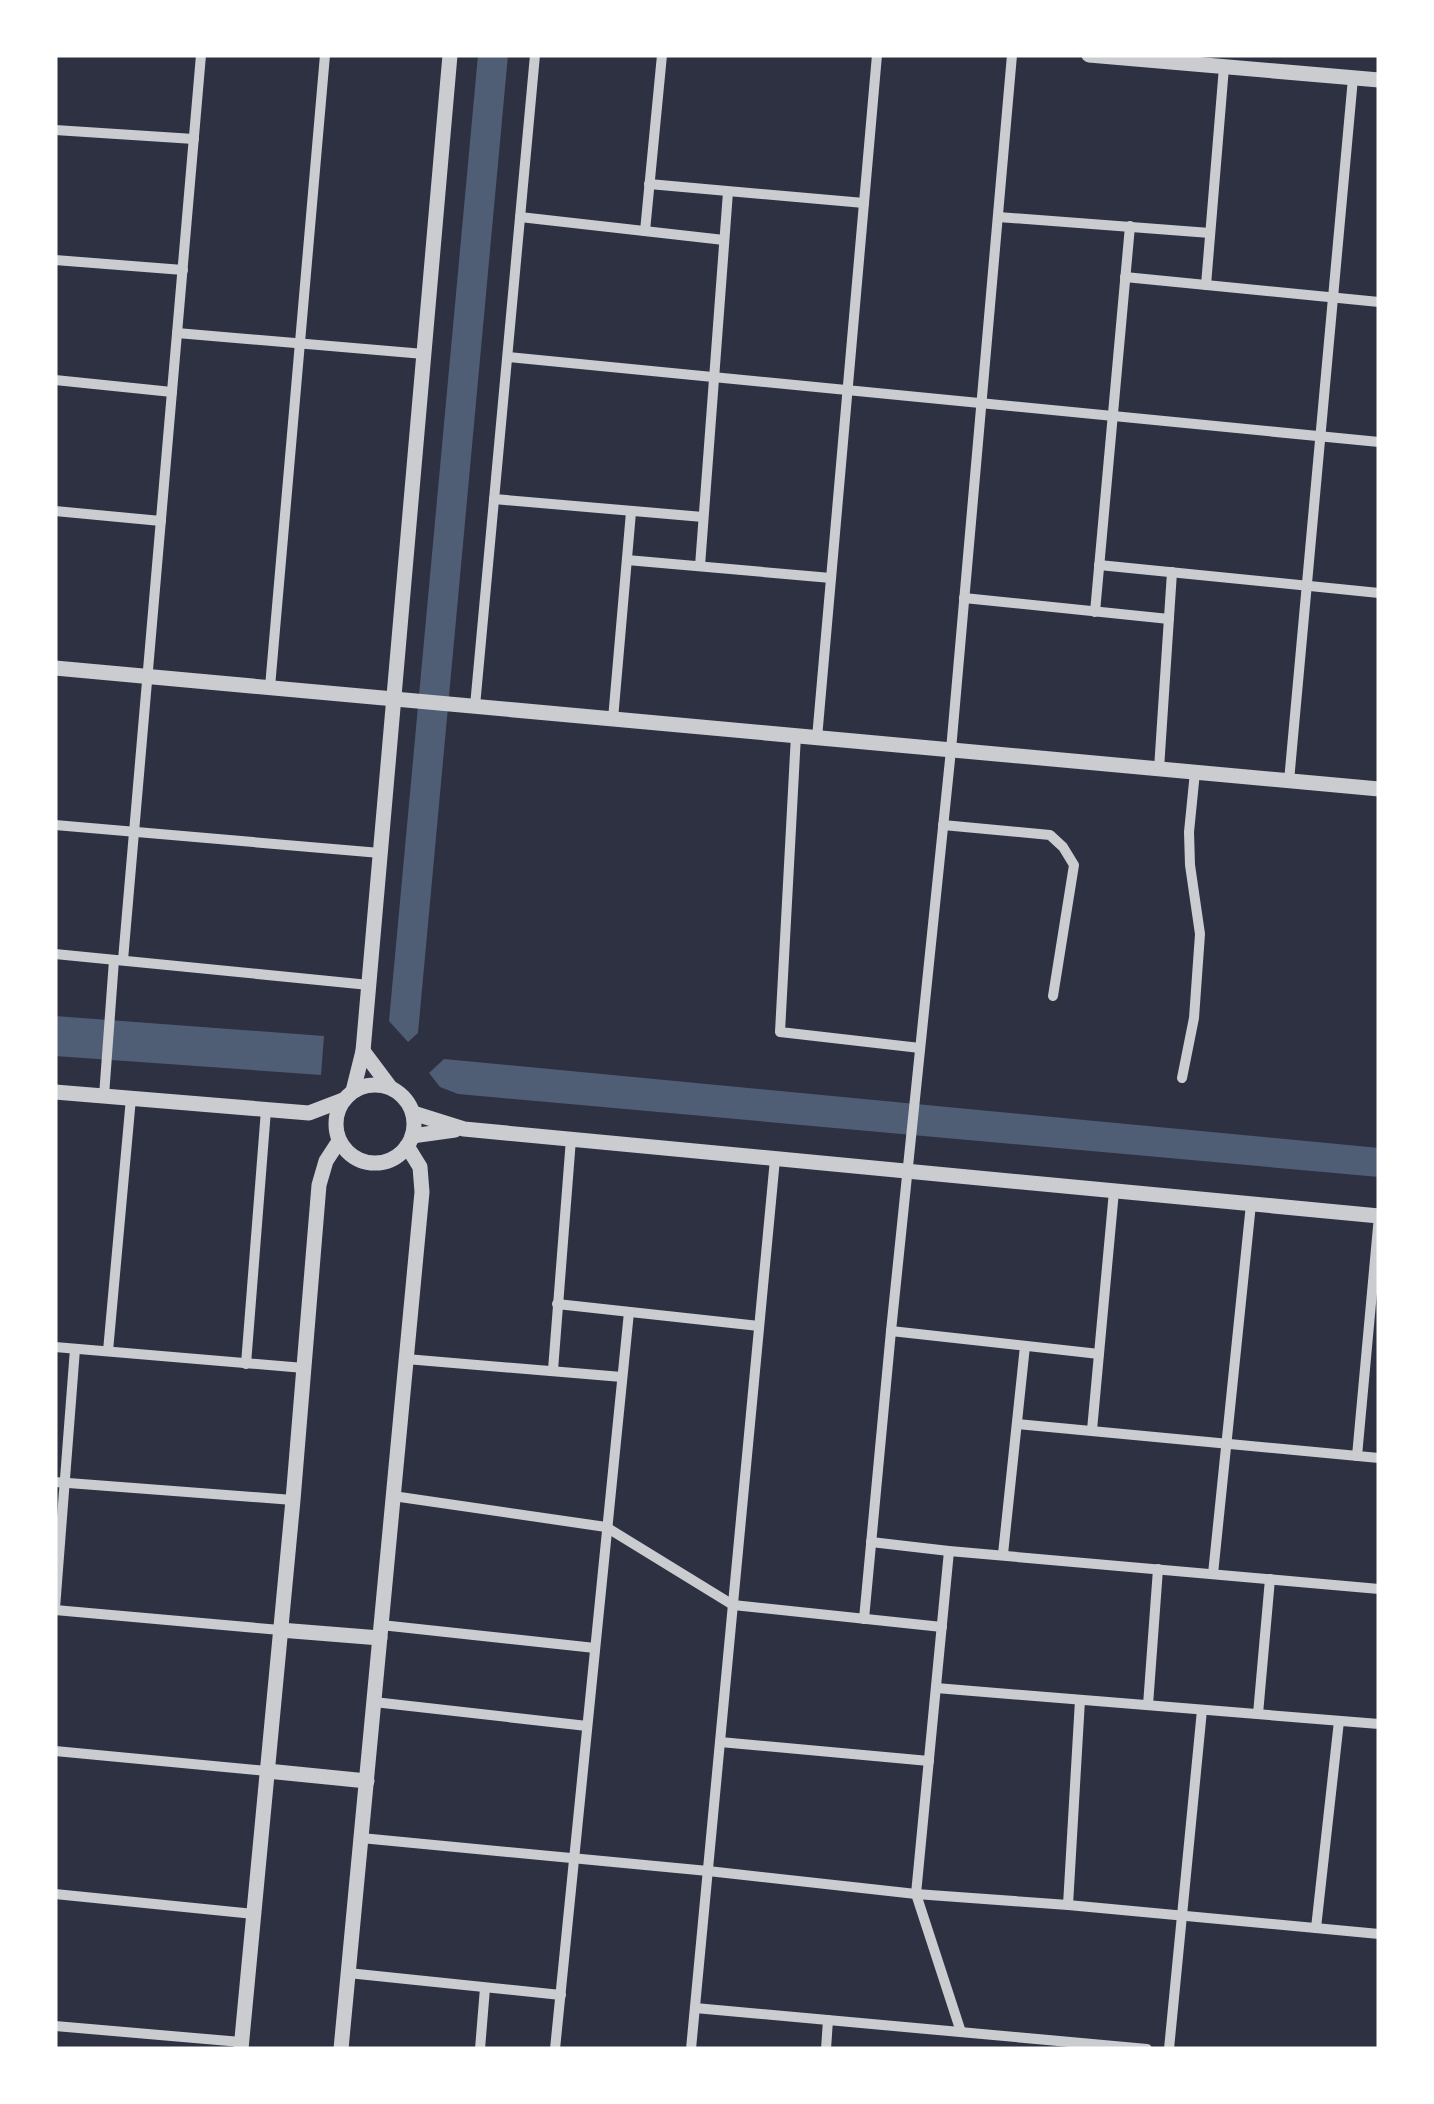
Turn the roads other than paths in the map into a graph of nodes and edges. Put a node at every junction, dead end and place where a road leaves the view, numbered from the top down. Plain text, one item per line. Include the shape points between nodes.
1 (201, 55) edge
2 (325, 55) edge
3 (450, 55) edge
4 (536, 55) edge
5 (662, 55) edge
6 (878, 55) edge
7 (1012, 55) edge
8 (1089, 55) edge
9 (1224, 67) junction
10 (1353, 78) junction
11 (1379, 80) edge
12 (55, 130) edge
13 (194, 138) junction
14 (650, 184) junction
15 (728, 192) junction
16 (864, 204) junction
17 (998, 216) junction
18 (520, 217) junction
19 (1130, 226) junction
20 (645, 231) junction
21 (1210, 232) junction
22 (724, 240) junction
23 (55, 260) edge
24 (183, 270) junction
25 (1126, 277) junction
26 (1206, 285) junction
27 (1333, 297) junction
28 (1379, 302) edge
29 (177, 333) junction
30 (300, 344) junction
31 (424, 354) junction
32 (508, 358) junction
33 (714, 377) junction
34 (55, 380) edge
35 (848, 390) junction
36 (172, 392) junction
37 (981, 403) junction
38 (1113, 416) junction
39 (1320, 436) junction
40 (1379, 442) edge
41 (494, 498) junction
42 (55, 510) edge
43 (631, 512) junction
44 (704, 517) junction
45 (161, 521) junction
46 (627, 560) junction
47 (1099, 564) junction
48 (700, 566) junction
49 (1172, 572) junction
50 (831, 578) junction
51 (1307, 586) junction
52 (1379, 594) edge
53 (964, 598) junction
54 (1094, 612) junction
55 (1168, 619) junction
56 (55, 668) edge
57 (147, 676) junction
58 (270, 687) junction
59 (394, 699) junction
60 (475, 706) junction
61 (613, 719) junction
62 (796, 735) junction
63 (817, 738) junction
64 (951, 750) junction
65 (1159, 768) junction
66 (1195, 772) junction
67 (1289, 780) junction
68 (1379, 789) edge
69 (943, 825) junction
70 (55, 826) edge
71 (134, 832) junction
72 (380, 852) junction
73 (55, 954) edge
74 (118, 960) junction
75 (368, 985) junction
76 (1053, 996) dead end
77 (920, 1048) junction
78 (363, 1051) junction
79 (1182, 1078) dead end
80 (390, 1088) junction
81 (55, 1092) edge
82 (104, 1096) junction
83 (348, 1096) junction
84 (131, 1098) junction
85 (266, 1110) junction
86 (412, 1113) junction
87 (308, 1114) junction
88 (464, 1129) junction
89 (338, 1138) junction
90 (572, 1139) junction
91 (410, 1141) junction
92 (775, 1158) junction
93 (907, 1171) junction
94 (1114, 1191) junction
95 (1251, 1204) junction
96 (1379, 1216) edge
97 (557, 1304) junction
98 (629, 1312) junction
99 (759, 1326) junction
100 (891, 1331) junction
101 (1025, 1346) junction
102 (55, 1347) edge
103 (75, 1348) junction
104 (108, 1352) junction
105 (1099, 1354) junction
106 (406, 1359) junction
107 (246, 1364) junction
108 (304, 1368) junction
109 (553, 1370) junction
110 (622, 1377) junction
111 (1364, 1377) junction
112 (1379, 1378) edge
113 (1017, 1424) junction
114 (1092, 1430) junction
115 (1227, 1443) junction
116 (1357, 1456) junction
117 (1379, 1458) edge
118 (60, 1482) edge
119 (393, 1496) junction
120 (293, 1500) junction
121 (606, 1527) junction
122 (872, 1542) junction
123 (950, 1551) junction
124 (1003, 1554) junction
125 (1158, 1569) junction
126 (1213, 1574) junction
127 (1270, 1579) junction
128 (1379, 1589) edge
129 (733, 1605) junction
130 (55, 1609) edge
131 (864, 1618) junction
132 (942, 1627) junction
133 (280, 1630) junction
134 (380, 1632) junction
135 (595, 1648) junction
136 (936, 1688) junction
137 (1080, 1700) junction
138 (374, 1702) junction
139 (1148, 1705) junction
140 (1202, 1710) junction
141 (1258, 1714) junction
142 (1339, 1720) junction
143 (1379, 1724) edge
144 (588, 1726) junction
145 (720, 1742) junction
146 (55, 1751) edge
147 (929, 1761) junction
148 (267, 1771) junction
149 (367, 1781) junction
150 (361, 1838) junction
151 (574, 1858) junction
152 (708, 1871) junction
153 (55, 1894) edge
154 (916, 1894) junction
155 (1068, 1905) junction
156 (254, 1914) junction
157 (1182, 1916) junction
158 (1316, 1928) junction
159 (1379, 1934) edge
160 (348, 1974) junction
161 (485, 1988) junction
162 (560, 1995) junction
163 (695, 2008) junction
164 (828, 2020) junction
165 (55, 2026) edge
166 (961, 2032) junction
167 (1038, 2044) edge
168 (241, 2046) edge
169 (342, 2049) edge
170 (480, 2049) edge
171 (555, 2049) edge
172 (691, 2049) edge
173 (826, 2049) edge
174 (1147, 2049) edge
175 (1169, 2049) edge

1 - 13 street
2 - 30 street
3 - 31 street
4 - 18 street
5 - 14 street
6 - 16 street
7 - 17 street
8 - 9 street
9 - 10 street
9 - 21 street
10 - 11 street
10 - 27 street
12 - 13 street
13 - 24 street
14 - 15 street
14 - 20 street
15 - 16 street
15 - 22 street
16 - 35 street
17 - 19 street
17 - 37 street
18 - 20 street
18 - 32 street
19 - 21 street
19 - 25 street
20 - 22 street
21 - 26 street
22 - 33 street
23 - 24 street
24 - 29 street
25 - 26 street
25 - 38 street
26 - 27 street
27 - 28 street
27 - 39 street
29 - 30 street
29 - 36 street
30 - 31 street
30 - 58 street
31 - 59 street
32 - 33 street
32 - 41 street
33 - 35 street
33 - 44 street
34 - 36 street
35 - 37 street
35 - 50 street
36 - 45 street
37 - 38 street
37 - 53 street
38 - 39 street
38 - 47 street
39 - 40 street
39 - 51 street
41 - 43 street
41 - 60 street
42 - 45 street
43 - 44 street
43 - 46 street
44 - 48 street
45 - 57 street
46 - 48 street
46 - 61 street
47 - 49 street
47 - 54 street
48 - 50 street
49 - 51 street
49 - 55 street
50 - 63 street
51 - 52 street
51 - 67 street
53 - 54 street
53 - 64 street
54 - 55 street
55 - 65 street
56 - 57 street
57 - 58 street
57 - 71 street
58 - 59 street
59 - 60 street
59 - 72 street
60 - 61 street
61 - 62 street
62 - 63 street
62 - 77 street via 780,1032
63 - 64 street
64 - 65 street
64 - 69 street
65 - 66 street
66 - 67 street
66 - 79 street via 1190,865 1200,934
67 - 68 street
69 - 76 street via 1050,834 1063,847 1074,865
69 - 77 street
70 - 71 street
71 - 72 street
71 - 74 street
72 - 75 street
73 - 74 street
74 - 75 street
74 - 82 street
75 - 78 street
77 - 93 street
78 - 80 street
78 - 83 street
80 - 83 street via 364,1086
80 - 86 street
81 - 82 street
82 - 84 street
83 - 87 street
83 - 89 street via 338,1110
84 - 85 street
84 - 104 street
85 - 87 street
85 - 107 street
86 - 88 street
86 - 91 street
87 - 89 street
88 - 90 street
88 - 91 street
89 - 91 street via 355,1158 378,1163
89 - 108 street via 320,1185
90 - 92 street
90 - 97 street
91 - 106 street via 422,1192
92 - 93 street
92 - 99 street
93 - 94 street
93 - 100 street
94 - 95 street
94 - 105 street
95 - 96 street
95 - 115 street
96 - 111 street
97 - 98 street
97 - 109 street
98 - 99 street
98 - 110 street
99 - 129 street
100 - 101 street
100 - 122 street
101 - 105 street
101 - 113 street
102 - 103 street
103 - 104 street
103 - 118 street
104 - 107 street
105 - 114 street
106 - 109 street
106 - 119 street
107 - 108 street
108 - 120 street
109 - 110 street
110 - 121 street
111 - 112 street
111 - 116 street
113 - 114 street
113 - 124 street
114 - 115 street
115 - 116 street
115 - 126 street
116 - 117 street
118 - 120 street
118 - 130 street
119 - 121 street
119 - 134 street
120 - 133 street
121 - 129 street
121 - 135 street
122 - 123 street
122 - 131 street
123 - 124 street
123 - 132 street
124 - 125 street
125 - 126 street
125 - 139 street
126 - 127 street
127 - 128 street
127 - 141 street
129 - 131 street
129 - 145 street
130 - 133 street
131 - 132 street
132 - 136 street
133 - 134 street
133 - 148 street
134 - 135 street
134 - 138 street
135 - 144 street
136 - 137 street
136 - 147 street
137 - 139 street
137 - 155 street
138 - 144 street
138 - 149 street
139 - 140 street
140 - 141 street
140 - 157 street
141 - 142 street
142 - 143 street
142 - 158 street
144 - 151 street
145 - 147 street
145 - 152 street
146 - 148 street
147 - 154 street
148 - 149 street
148 - 156 street
149 - 150 street
150 - 151 street
150 - 160 street
151 - 152 street
151 - 162 street
152 - 154 street
152 - 163 street
153 - 156 street
154 - 155 street
154 - 166 street
155 - 157 street
156 - 168 street
157 - 158 street
157 - 175 street
158 - 159 street
160 - 161 street
160 - 169 street
161 - 162 street
161 - 170 street
162 - 171 street
163 - 164 street
163 - 172 street
164 - 166 street
164 - 173 street
165 - 168 street
166 - 167 street
167 - 174 street

